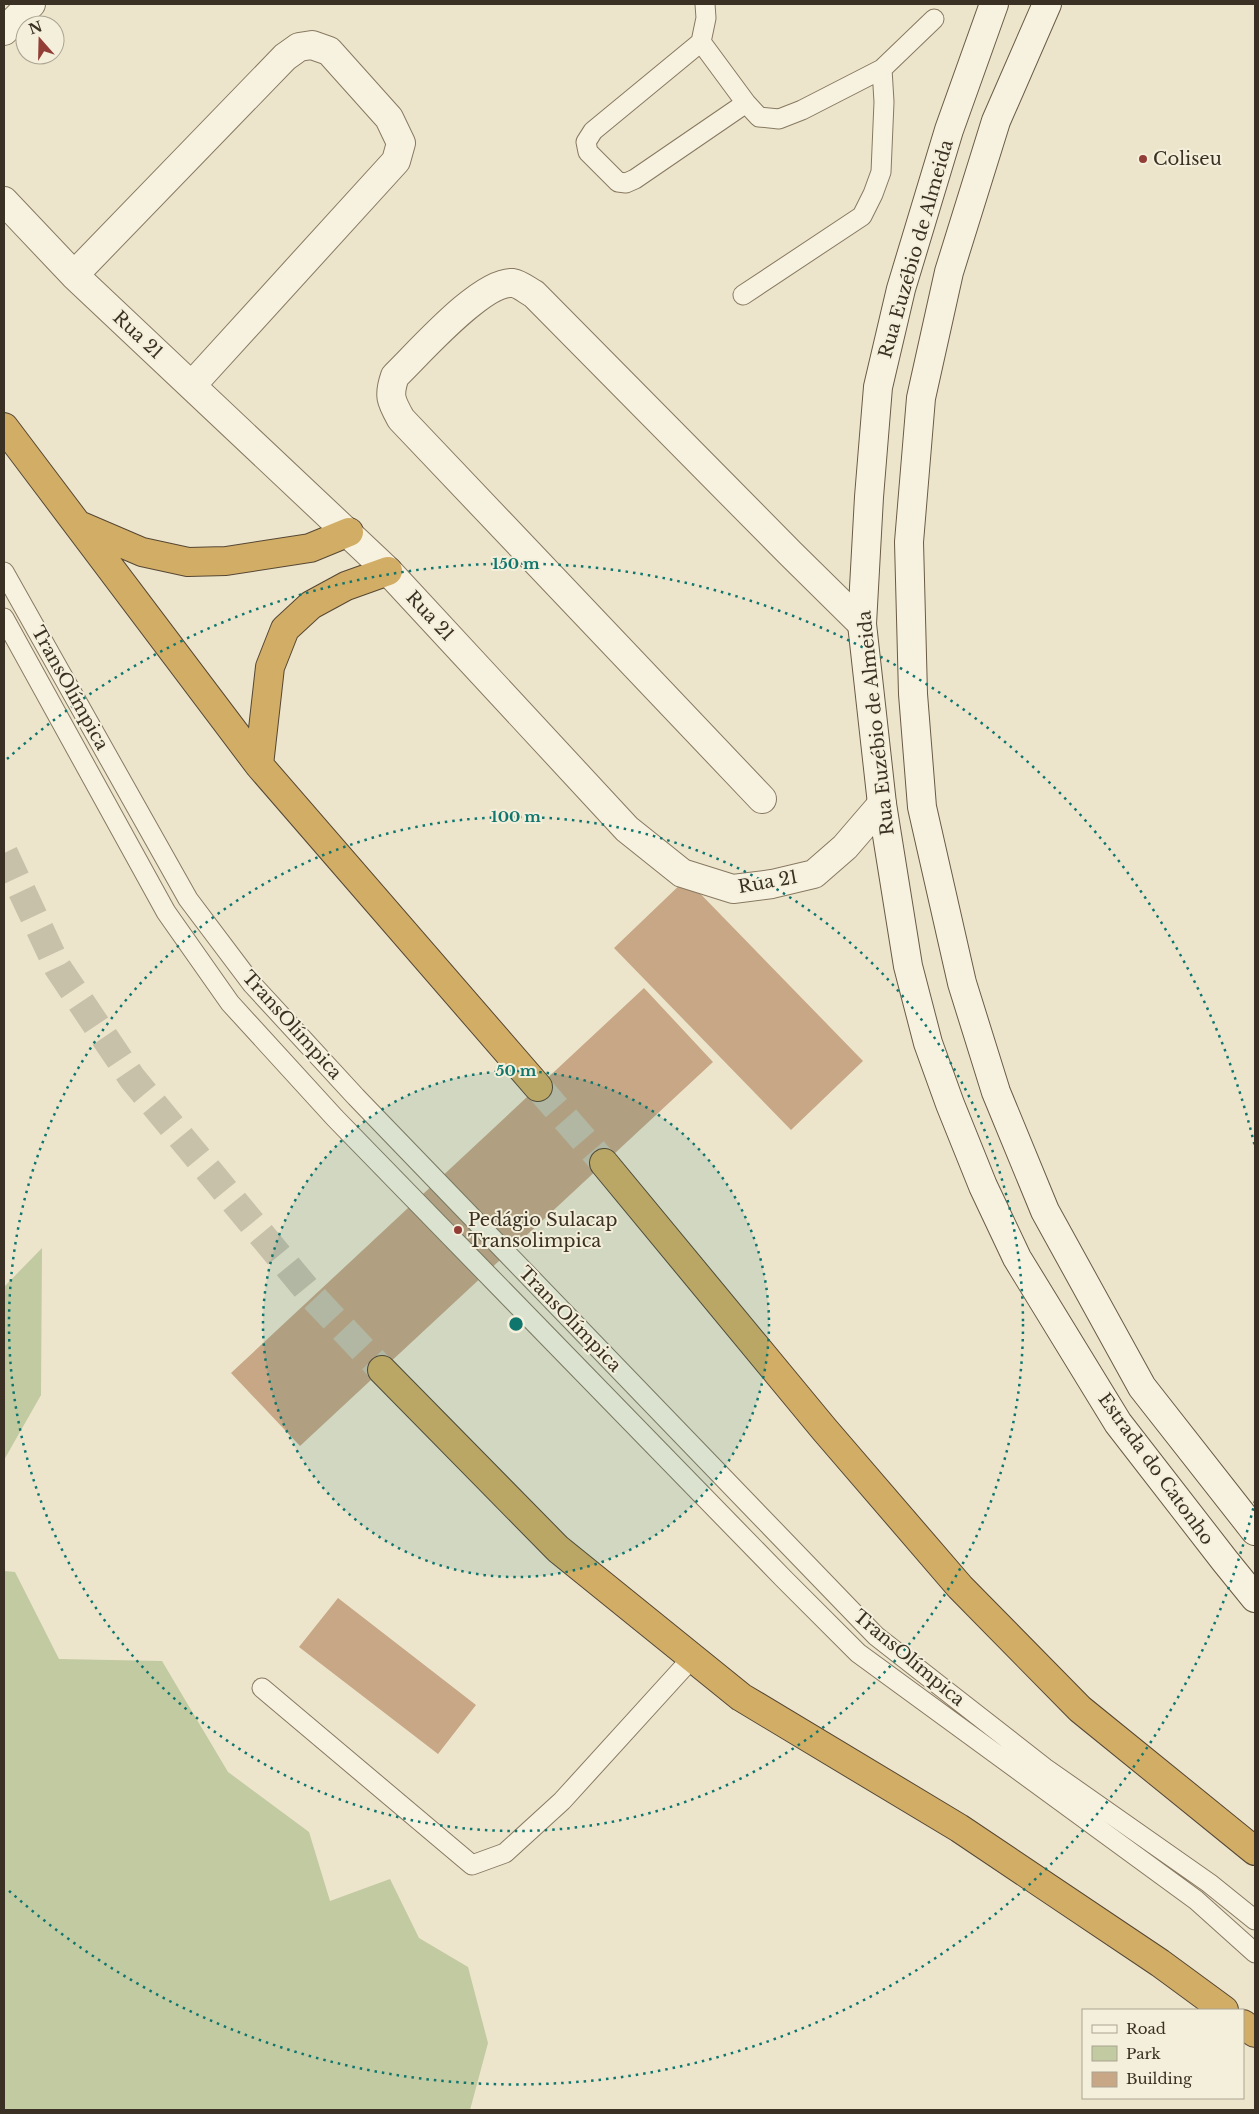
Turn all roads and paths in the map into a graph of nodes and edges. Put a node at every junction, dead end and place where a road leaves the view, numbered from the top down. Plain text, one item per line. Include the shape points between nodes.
1 (31, 4) edge
2 (705, 4) edge
3 (994, 4) edge
4 (1047, 4) edge
5 (934, 19) dead end
6 (4, 31) edge
7 (701, 42) junction
8 (882, 69) junction
9 (746, 103) junction
10 (4, 202) edge
11 (74, 275) junction
12 (743, 295) dead end
13 (192, 385) junction
14 (4, 427) edge
15 (77, 524) junction
16 (349, 532) junction
17 (388, 571) junction
18 (4, 572) edge
19 (4, 618) edge
20 (862, 624) junction
21 (259, 765) junction
22 (762, 799) dead end
23 (882, 804) junction
24 (538, 1087) tunnel mouth
25 (604, 1163) tunnel mouth
26 (1017, 1258) joint
27 (382, 1370) tunnel mouth
28 (1255, 1531) edge
29 (1255, 1598) edge
30 (693, 1658) junction
31 (262, 1688) dead end
32 (1255, 1851) edge
33 (1255, 1920) edge
34 (1255, 1953) edge
35 (1223, 2009) edge
36 (1244, 2025) edge
37 (1255, 2034) edge

1 - 6 main road
2 - 7 lane
3 - 20 main road, Rua Euzébio de Almeida via 949,130 904,280 878,387
4 - 28 main road, Estrada do Catonho via 996,121 949,272 921,398 909,542 913,694 922,807 965,992 996,1092 1045,1211 1142,1387
5 - 8 lane
7 - 9 lane
7 - 9 lane via 594,131 586,142 588,152 618,182 626,183
8 - 9 lane via 779,119 759,117
8 - 12 lane via 881,172 862,216
10 - 11 main road, Rua 21
11 - 13 main road, Rua 21
11 - 13 main road via 286,57 299,47 312,45 329,51 389,118 401,143 396,161
13 - 16 main road, Rua 21
14 - 15 highway
15 - 16 highway via 142,552 188,562 226,561 310,548
15 - 21 highway
16 - 17 main road, Rua 21
17 - 21 highway via 346,586 311,605 285,629 270,667
17 - 23 main road, Rua 21 via 627,829 682,873 733,890 814,874 845,847
18 - 33 lane, TransOlímpica via 188,898 252,984 356,1097 876,1636 1045,1768 1209,1883
19 - 34 lane, TransOlímpica via 166,912 230,1003 335,1118 858,1653 1196,1900
20 - 22 main road via 534,294 513,283 491,288 475,299 395,376 390,391 392,404 401,419
20 - 23 main road, Rua Euzébio de Almeida
21 - 24 highway
23 - 26 main road, Rua Euzébio de Almeida via 908,966 928,1043 983,1186
25 - 32 highway via 824,1429 960,1587 1080,1709
26 - 29 main road, Estrada do Catonho via 1118,1423
27 - 30 highway via 558,1549
30 - 31 lane via 562,1801 505,1854 472,1864
30 - 35 highway via 741,1697 959,1828
36 - 37 highway

